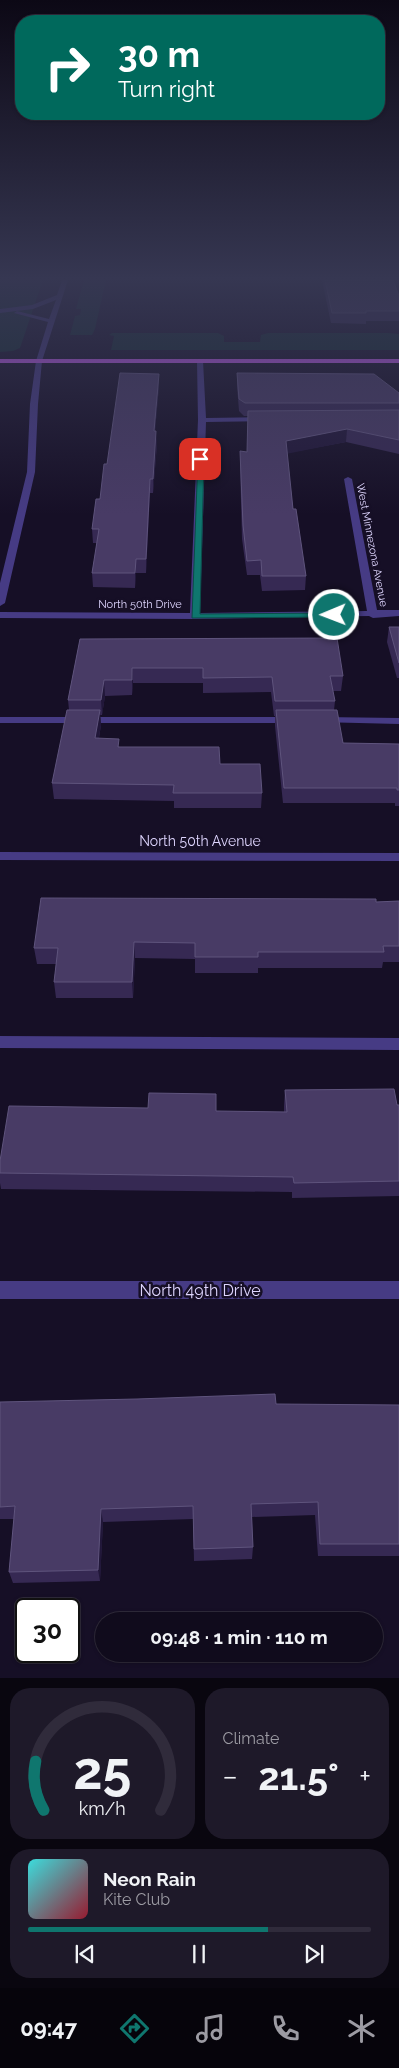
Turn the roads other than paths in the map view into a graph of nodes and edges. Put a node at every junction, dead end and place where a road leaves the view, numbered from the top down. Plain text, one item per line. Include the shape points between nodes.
1 (0, 361) edge
2 (39, 361) junction
3 (200, 361) junction
4 (399, 361) edge
5 (271, 419) edge
6 (202, 420) junction
7 (348, 479) dead end
8 (0, 603) edge
9 (399, 613) edge
10 (0, 615) edge
11 (373, 615) junction
12 (195, 616) junction
13 (0, 720) edge
14 (399, 721) edge
15 (0, 856) edge
16 (399, 857) edge
17 (0, 1042) edge
18 (399, 1044) edge
19 (0, 1290) edge
20 (399, 1290) edge

1 - 2 main road
2 - 3 main road
2 - 8 street via 31,472
3 - 4 main road
3 - 6 street
5 - 6 street
6 - 12 street
7 - 11 street, West Minnezona Avenue
9 - 11 street, North 50th Drive
10 - 12 street, North 50th Drive
11 - 12 street, North 50th Drive
13 - 14 street
15 - 16 street, North 50th Avenue
17 - 18 street
19 - 20 street, North 49th Drive

